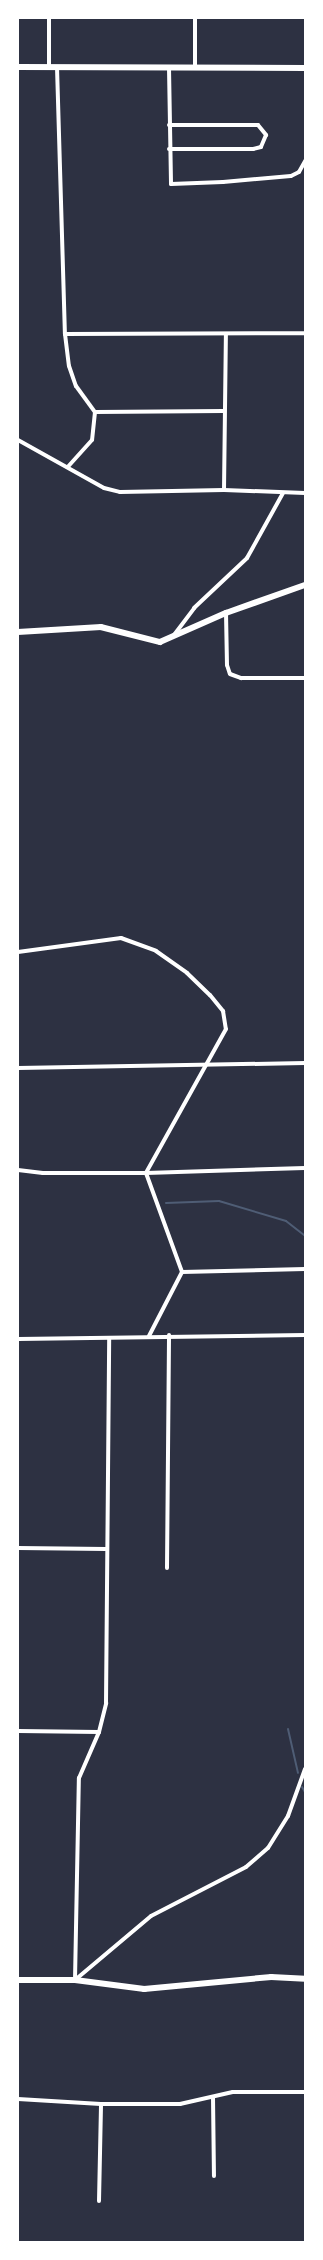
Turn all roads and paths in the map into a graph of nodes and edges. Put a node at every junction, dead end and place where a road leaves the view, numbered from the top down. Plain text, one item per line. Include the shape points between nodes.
1 (49, 18) edge
2 (195, 18) edge
3 (195, 66) junction
4 (18, 67) edge
5 (49, 67) junction
6 (57, 68) junction
7 (169, 68) junction
8 (305, 68) edge
9 (169, 125) junction
10 (170, 149) junction
11 (305, 161) edge
12 (305, 333) edge
13 (65, 334) junction
14 (226, 334) junction
15 (95, 412) junction
16 (224, 412) junction
17 (18, 440) edge
18 (68, 467) junction
19 (224, 490) junction
20 (283, 493) junction
21 (305, 493) edge
22 (305, 585) edge
23 (226, 613) junction
24 (18, 632) edge
25 (172, 639) junction
26 (305, 678) edge
27 (18, 952) edge
28 (305, 1062) edge
29 (208, 1065) junction
30 (18, 1068) edge
31 (305, 1168) edge
32 (18, 1170) edge
33 (146, 1173) junction
34 (305, 1269) edge
35 (182, 1272) junction
36 (169, 1335) junction
37 (305, 1335) edge
38 (148, 1336) junction
39 (109, 1338) junction
40 (18, 1339) edge
41 (18, 1548) edge
42 (106, 1549) junction
43 (167, 1568) dead end
44 (18, 1731) edge
45 (99, 1732) junction
46 (305, 1769) edge
47 (305, 1979) edge
48 (18, 1980) edge
49 (75, 1980) junction
50 (305, 2092) edge
51 (213, 2097) junction
52 (18, 2099) edge
53 (101, 2104) junction
54 (214, 2176) dead end
55 (99, 2201) dead end

1 - 5 street
2 - 3 street
3 - 7 street
3 - 8 street
4 - 5 street
5 - 6 street
6 - 7 street
6 - 13 street
7 - 9 street
9 - 10 street
9 - 10 street via 258,125 266,135 261,147 253,149
10 - 11 street via 171,184 291,176 299,172
12 - 14 street
13 - 14 street
13 - 15 street via 69,366 76,386
14 - 16 street
15 - 16 street
15 - 18 street via 92,440
16 - 19 street
17 - 18 street
18 - 19 street via 104,488 120,492
19 - 20 street
20 - 21 street
20 - 25 street via 247,558 194,608
22 - 23 street
23 - 25 street
23 - 26 street via 227,665 230,674 241,678
24 - 25 street via 101,627 150,641
27 - 29 street via 121,938 156,951 187,973 223,1012 226,1029
28 - 29 street
29 - 30 street
29 - 33 street
31 - 33 street
32 - 33 street via 43,1173
33 - 35 street
34 - 35 street
35 - 38 street
36 - 37 street
36 - 38 street
36 - 43 street
38 - 39 street
39 - 40 street
39 - 42 street
41 - 42 street
42 - 45 street via 106,1703
44 - 45 street
45 - 49 street via 79,1778
46 - 49 street via 288,1816 268,1848 246,1867 151,1916
47 - 49 main road via 271,1977 144,1989
48 - 49 main road
50 - 51 street via 233,2092
51 - 53 street via 180,2104
51 - 54 street
52 - 53 street
53 - 55 street

